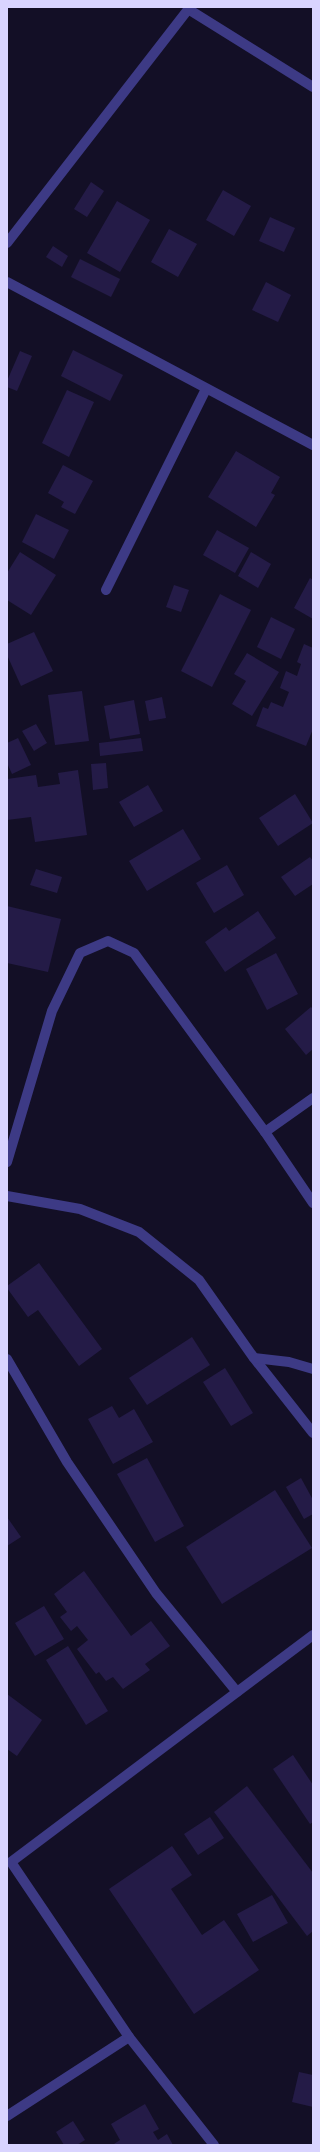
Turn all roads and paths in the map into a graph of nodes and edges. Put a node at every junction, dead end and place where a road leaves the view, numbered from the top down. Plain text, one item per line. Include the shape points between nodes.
1 (189, 8) edge
2 (313, 87) edge
3 (7, 243) edge
4 (7, 282) edge
5 (206, 390) junction
6 (313, 446) edge
7 (106, 590) dead end
8 (313, 1098) edge
9 (265, 1132) junction
10 (7, 1162) edge
11 (7, 1196) edge
12 (313, 1203) edge
13 (254, 1358) junction
14 (7, 1359) edge
15 (313, 1369) edge
16 (313, 1433) edge
17 (313, 1635) edge
18 (237, 1692) junction
19 (9, 1860) edge
20 (129, 2037) junction
21 (7, 2116) edge
22 (214, 2145) edge

1 - 2 street
1 - 3 street
4 - 5 street
5 - 6 street
5 - 7 street
8 - 9 street
9 - 10 street via 134,953 108,941 80,953 52,1011
9 - 12 street
11 - 13 street via 80,1209 139,1232 199,1280
13 - 15 street via 289,1362
13 - 16 street
14 - 18 street via 67,1462 156,1593
17 - 18 street
18 - 19 street
19 - 20 street
20 - 21 street
20 - 22 street

